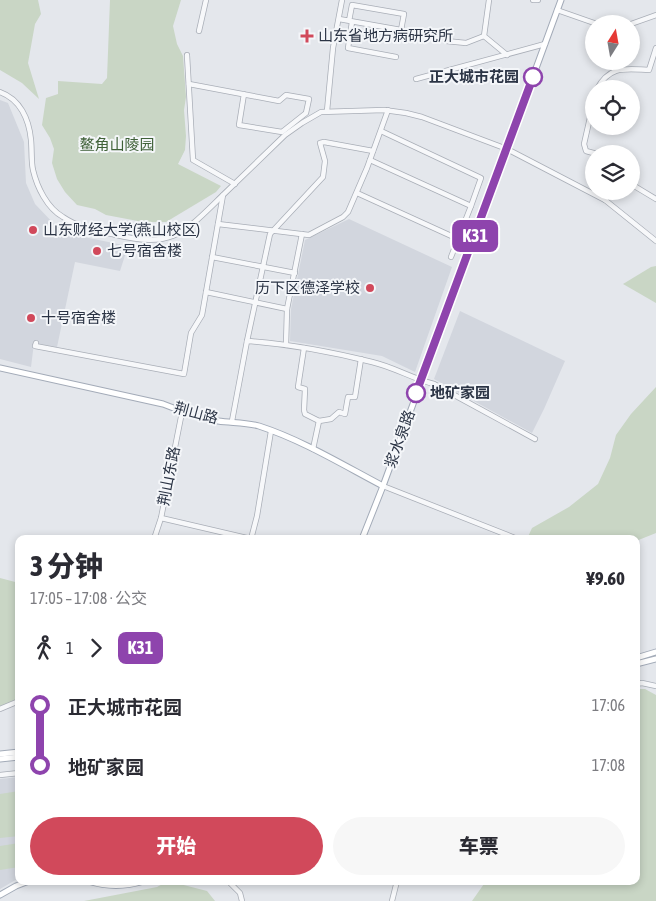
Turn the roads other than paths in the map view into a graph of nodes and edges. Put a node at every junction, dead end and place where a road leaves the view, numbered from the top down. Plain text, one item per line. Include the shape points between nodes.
1 (206, 0) edge
2 (342, 0) edge
3 (489, 0) edge
4 (533, 0) edge
5 (538, 0) edge
6 (561, 0) edge
7 (557, 10) junction
8 (656, 15) edge
9 (339, 19) junction
10 (585, 20) edge
11 (351, 21) junction
12 (640, 21) edge
13 (198, 31) dead end
14 (484, 36) junction
15 (446, 41) dead end
16 (545, 44) junction
17 (656, 48) edge
18 (188, 55) dead end
19 (506, 55) junction
20 (396, 58) dead end
21 (416, 79) dead end
22 (603, 80) edge
23 (189, 84) junction
24 (0, 92) edge
25 (244, 94) junction
26 (388, 110) junction
27 (327, 111) junction
28 (381, 131) junction
29 (586, 135) edge
30 (585, 148) edge
31 (507, 149) junction
32 (373, 151) junction
33 (370, 160) junction
34 (234, 184) junction
35 (640, 189) edge
36 (585, 190) edge
37 (357, 192) junction
38 (223, 195) junction
39 (656, 199) edge
40 (605, 200) edge
41 (471, 206) junction
42 (218, 224) junction
43 (274, 230) junction
44 (302, 234) junction
45 (458, 238) junction
46 (656, 240) edge
47 (212, 257) junction
48 (451, 257) dead end
49 (263, 267) junction
50 (295, 273) junction
51 (206, 292) junction
52 (255, 303) junction
53 (287, 309) junction
54 (247, 341) junction
55 (36, 343) dead end
56 (286, 345) junction
57 (304, 348) junction
58 (361, 359) junction
59 (0, 368) edge
60 (420, 381) junction
61 (182, 412) junction
62 (319, 421) junction
63 (232, 422) junction
64 (271, 431) junction
65 (535, 439) dead end
66 (314, 450) junction
67 (383, 486) junction
68 (160, 518) junction
69 (155, 535) edge
70 (234, 535) edge
71 (252, 535) edge
72 (364, 535) edge
73 (507, 535) edge
74 (656, 652) edge
75 (640, 657) edge
76 (656, 659) edge
77 (640, 663) edge
78 (640, 683) edge
79 (656, 686) edge
80 (15, 702) edge
81 (0, 709) edge
82 (15, 752) edge
83 (0, 754) edge
84 (15, 756) edge
85 (0, 758) edge
86 (15, 773) edge
87 (0, 775) edge
88 (19, 885) edge
89 (232, 885) edge
90 (395, 885) edge
91 (0, 895) edge
92 (242, 901) edge
93 (392, 901) edge

1 - 13 street
2 - 9 street
3 - 14 street
4 - 5 street
6 - 7 main road, 浆水泉路
7 - 10 street
7 - 16 main road, 浆水泉路
8 - 12 street
9 - 11 street
9 - 27 street
11 - 11 street via 401,30 404,14 352,5
11 - 20 street via 348,48
14 - 15 street via 466,43
14 - 19 street
16 - 19 street
16 - 31 main road, 浆水泉路
17 - 22 street via 649,70 614,70
18 - 23 street
19 - 21 street
23 - 25 street
23 - 34 street via 193,160
24 - 38 street via 18,103 25,116 31,138 33,170 45,200 61,216 82,227 134,239 153,241 171,237 192,225
25 - 25 street via 279,101 286,95 309,99 308,107 306,113 282,132 239,125
26 - 27 street
26 - 28 street
26 - 31 street via 422,117
27 - 34 street via 313,116 285,136
28 - 32 street
28 - 41 street via 481,178
29 - 30 street
31 - 36 street
31 - 60 main road, 浆水泉路
32 - 33 street
32 - 43 street via 320,143 325,161 323,177
33 - 37 street
33 - 41 street
34 - 38 street
35 - 39 street
37 - 44 street via 343,217 309,235
37 - 45 street
38 - 42 street
40 - 46 street
41 - 45 street
42 - 43 street
42 - 47 street
43 - 44 street
43 - 49 street via 270,234
44 - 50 street
45 - 48 street
47 - 49 street
47 - 51 street
49 - 50 street
49 - 52 street
50 - 53 street
51 - 52 street
51 - 55 street via 202,315 190,333 184,374 36,346
52 - 53 street
52 - 54 street
53 - 56 street
54 - 56 street
54 - 63 street
56 - 57 street
57 - 58 street
57 - 62 street via 298,387 305,389 305,414
58 - 60 street
58 - 62 street via 355,397 348,397 345,414 339,412 331,419
59 - 61 main road, 荆山路 via 163,404
60 - 65 street via 434,384
60 - 67 main road, 浆水泉路
61 - 63 main road, 荆山路
61 - 68 street, 荆山东路
62 - 66 street
63 - 64 main road, 荆山路
64 - 66 main road, 荆山路
64 - 71 street
66 - 67 main road, 荆山路
67 - 72 main road, 浆水泉路
67 - 73 street
68 - 69 street, 荆山东路
68 - 70 street
74 - 75 main road
76 - 77 main road
78 - 79 street
80 - 81 street
82 - 83 main road
84 - 85 main road
86 - 87 street
88 - 91 main road
89 - 92 street via 240,893
90 - 93 street

